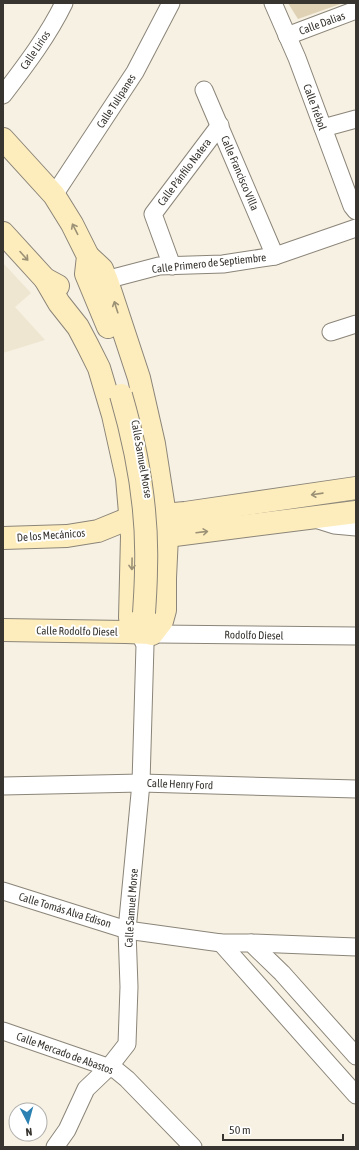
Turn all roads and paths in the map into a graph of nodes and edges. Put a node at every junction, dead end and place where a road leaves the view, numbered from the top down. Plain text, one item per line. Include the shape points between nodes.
1 (64, 3) edge
2 (171, 3) edge
3 (273, 3) edge
4 (356, 10) edge
5 (287, 36) junction
6 (204, 90) dead end
7 (3, 95) edge
8 (356, 119) edge
9 (220, 125) junction
10 (323, 128) junction
11 (3, 139) edge
12 (54, 195) junction
13 (356, 211) edge
14 (356, 228) edge
15 (3, 233) edge
16 (275, 256) junction
17 (172, 266) junction
18 (45, 278) junction
19 (101, 286) junction
20 (356, 324) edge
21 (332, 332) dead end
22 (159, 474) junction
23 (127, 478) junction
24 (356, 488) edge
25 (356, 512) edge
26 (311, 518) junction
27 (166, 526) junction
28 (131, 527) junction
29 (356, 527) edge
30 (3, 538) edge
31 (148, 629) junction
32 (3, 630) edge
33 (356, 636) edge
34 (141, 783) junction
35 (3, 786) edge
36 (356, 789) edge
37 (3, 891) edge
38 (127, 930) junction
39 (251, 943) junction
40 (221, 944) junction
41 (356, 947) edge
42 (3, 1031) edge
43 (356, 1056) edge
44 (109, 1067) junction
45 (356, 1095) edge
46 (55, 1147) edge
47 (193, 1147) edge

1 - 7 street, Calle Lirios via 26,64
2 - 12 street, Calle Tulipanes via 135,72
3 - 5 street, Calle Trébol
4 - 5 street, Calle Dalias
5 - 10 street, Calle Trébol
6 - 9 street, Calle Francisco Villa
8 - 10 street
9 - 16 street, Calle Francisco Villa
9 - 17 street, Calle Pánfilo Natera via 152,214
10 - 13 street, Calle Trébol
11 - 12 street
19 -> 12 street via 90,286 86,274 88,256
14 - 16 street, Calle Primero de Septiembre
15 -> 18 street
16 - 17 street, Calle Primero de Septiembre via 223,264
17 - 19 street, Calle Primero de Septiembre via 159,266 117,277
18 - 23 street via 59,303 78,327 99,368
18 - 31 street, Calle Samuel Morse, bridge via 63,289 93,330 121,395 134,442 140,480 146,534
22 -> 19 street via 139,378
19 - 31 street, Calle Samuel Morse via 145,464 154,566
20 - 21 street
22 - 23 street
22 - 27 street
23 - 28 street
24 -> 27 street
25 - 26 street
27 -> 26 street
26 - 29 street via 334,525
27 - 28 street, De los Mecánicos
27 - 31 street via 165,610 162,621
28 - 30 street, De los Mecánicos via 68,536
28 -> 31 street via 130,618
31 - 32 street, Calle Rodolfo Diesel
31 - 33 street, Rodolfo Diesel
31 - 34 street, Calle Samuel Morse
34 - 35 street, Calle Henry Ford
34 - 36 street, Calle Henry Ford
34 - 38 street, Calle Samuel Morse
37 - 38 street, Calle Tomás Alva Edison
38 - 40 street, Calle Tomás Alva Edison
38 - 44 street, Calle Samuel Morse via 127,1044
39 - 40 street, Calle Tomás Alva Edison
39 - 41 street, Calle Tomás Alva Edison
39 - 43 street via 282,973
40 - 45 street
42 - 44 street, Calle Mercado de Abastos
44 - 46 street, Calle Samuel Morse via 86,1089 67,1130
44 - 47 street, Calle Mercado de Abastos via 128,1079

